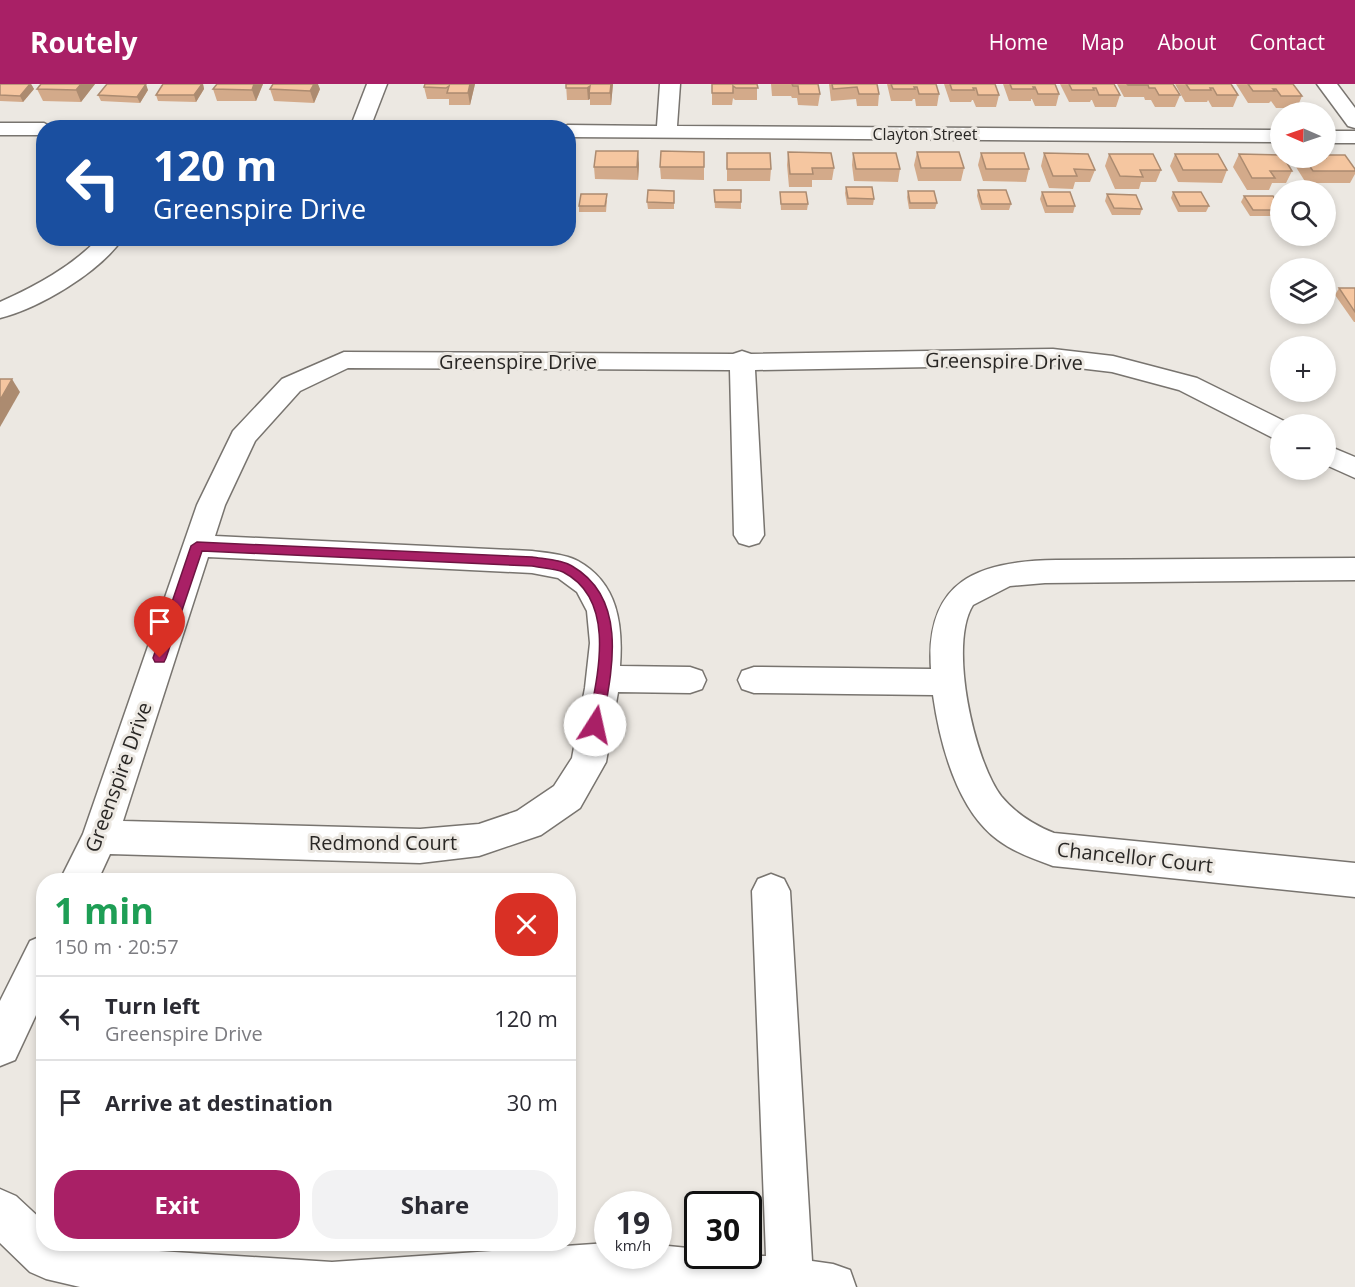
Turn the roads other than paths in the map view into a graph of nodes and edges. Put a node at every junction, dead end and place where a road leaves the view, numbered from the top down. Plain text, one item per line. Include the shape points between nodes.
1 (377, 84) edge
2 (670, 84) edge
3 (1327, 84) edge
4 (363, 120) edge
5 (1355, 122) edge
6 (0, 129) edge
7 (36, 129) edge
8 (576, 131) edge
9 (667, 132) junction
10 (1270, 136) edge
11 (1336, 137) edge
12 (1355, 137) edge
13 (105, 246) edge
14 (0, 311) edge
15 (742, 360) junction
16 (1270, 425) edge
17 (1336, 459) edge
18 (1355, 468) edge
19 (749, 535) dead end
20 (197, 546) junction
21 (1355, 569) edge
22 (603, 680) junction
23 (690, 680) dead end
24 (754, 680) dead end
25 (950, 682) junction
26 (100, 837) junction
27 (82, 873) edge
28 (1355, 880) edge
29 (771, 891) dead end
30 (36, 971) edge
31 (0, 1045) edge
32 (0, 1212) edge
33 (36, 1246) edge
34 (41, 1251) edge
35 (812, 1285) edge

1 - 4 street
2 - 9 street
3 - 5 street
6 - 7 street
8 - 9 street, Clayton Street
9 - 10 street, Clayton Street
11 - 12 street
13 - 14 street via 60,281
15 - 16 street, Greenspire Drive via 1053,357 1113,364 1188,384
15 - 19 street
15 - 20 street, Greenspire Drive via 344,360 291,385 243,437 211,505
17 - 18 street
20 - 22 street, Redmond Court via 532,562 566,568 588,584 603,611
20 - 26 street, Greenspire Drive
21 - 25 street, Chancellor Court via 1014,574 969,591 960,600 948,624
22 - 23 street
22 - 26 street, Redmond Court via 589,762 567,797 528,824 479,840 420,846
24 - 25 street
25 - 28 street, Chancellor Court via 957,727 974,784 993,813 1028,840 1053,849
26 - 27 street, Greenspire Drive
29 - 35 street
30 - 31 street
32 - 33 street
34 - 35 street via 46,1256 112,1271 332,1285 626,1265

